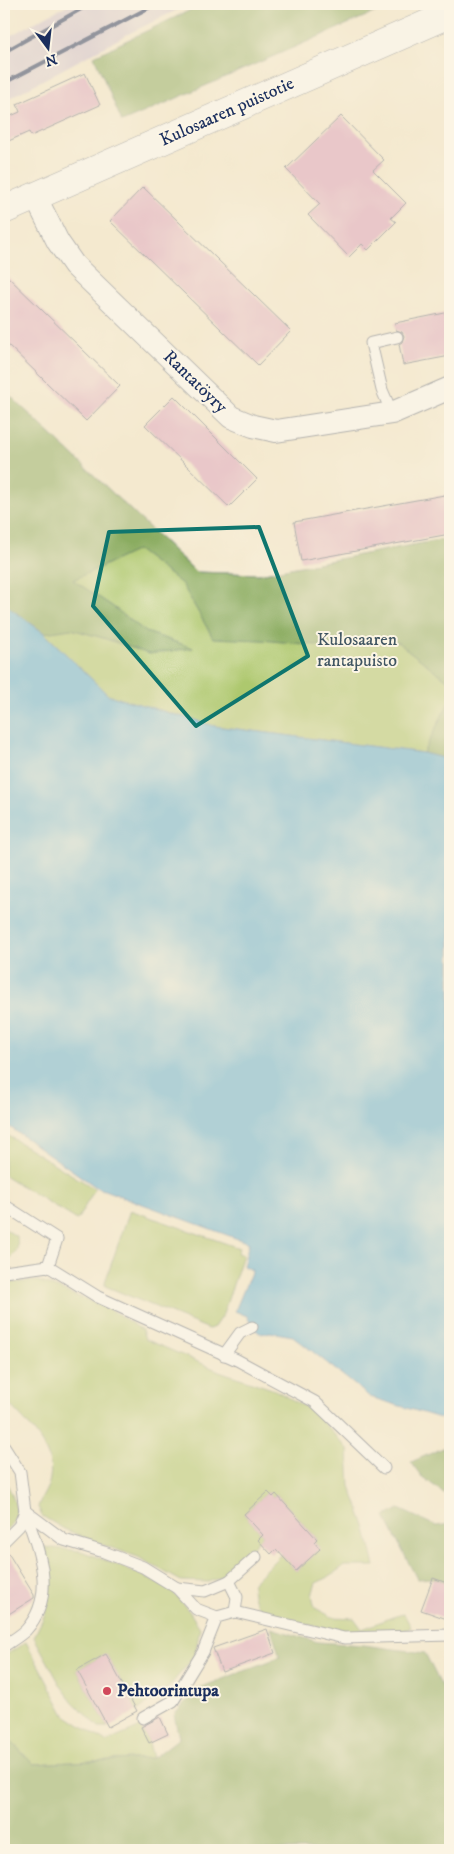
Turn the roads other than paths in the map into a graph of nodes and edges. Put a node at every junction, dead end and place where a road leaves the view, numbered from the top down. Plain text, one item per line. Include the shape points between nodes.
1 (450, 14) edge
2 (35, 196) junction
3 (4, 210) edge
4 (397, 337) dead end
5 (450, 388) edge
6 (392, 413) junction
7 (4, 1205) edge
8 (48, 1266) junction
9 (4, 1272) edge
10 (252, 1327) dead end
11 (224, 1355) junction
12 (4, 1447) edge
13 (384, 1468) dead end
14 (26, 1511) junction
15 (4, 1541) edge
16 (256, 1557) dead end
17 (229, 1581) junction
18 (177, 1588) junction
19 (235, 1612) junction
20 (217, 1617) junction
21 (450, 1635) edge
22 (4, 1646) edge
23 (143, 1718) dead end

1 - 2 street, Kulosaaren puistotie
2 - 3 street, Kulosaaren puistotie
2 - 6 street, Rantatöyry via 74,266 230,417 276,432
4 - 6 lane via 371,343 382,390
5 - 6 street, Rantatöyry
7 - 8 lane via 57,1239
8 - 9 lane
8 - 11 lane via 98,1297
10 - 11 lane via 240,1333
11 - 13 lane via 315,1402
12 - 14 lane via 20,1472
14 - 15 lane via 19,1526
14 - 18 lane via 64,1540 143,1567
14 - 22 lane via 45,1586 38,1613 25,1631
16 - 17 lane
17 - 18 lane via 205,1591
17 - 19 lane via 237,1597
18 - 20 lane via 196,1608
19 - 20 lane
19 - 21 lane via 344,1638
20 - 23 lane via 203,1652 173,1700

